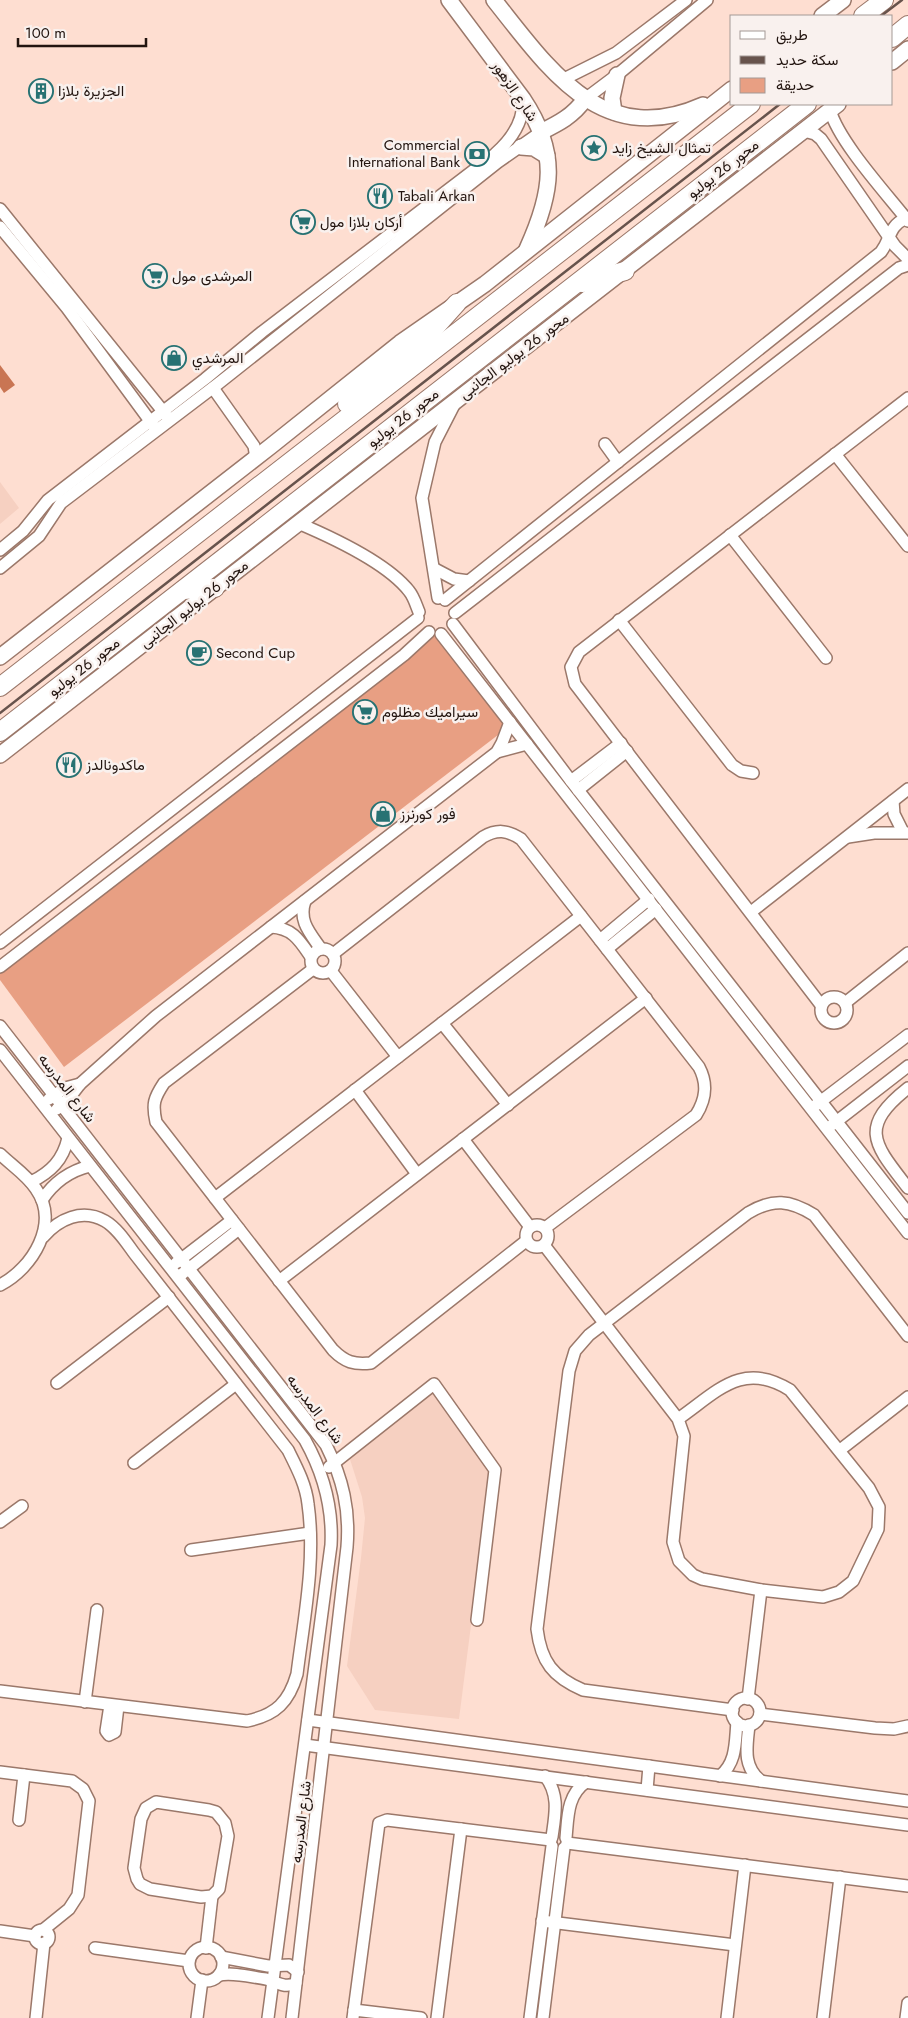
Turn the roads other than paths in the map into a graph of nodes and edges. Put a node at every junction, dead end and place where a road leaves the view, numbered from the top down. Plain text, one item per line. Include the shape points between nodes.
1 (448, 0) edge
2 (494, 0) edge
3 (707, 0) edge
4 (844, 0) edge
5 (884, 0) edge
6 (683, 2) edge
7 (689, 15) junction
8 (823, 15) edge
9 (864, 15) edge
10 (908, 25) edge
11 (893, 37) edge
12 (908, 49) edge
13 (893, 61) edge
14 (617, 75) junction
15 (562, 80) junction
16 (728, 92) edge
17 (523, 99) junction
18 (585, 99) junction
19 (751, 105) edge
20 (806, 105) edge
21 (834, 107) edge
22 (614, 112) junction
23 (836, 126) junction
24 (804, 131) junction
25 (541, 132) junction
26 (821, 139) junction
27 (521, 147) junction
28 (547, 156) junction
29 (0, 209) edge
30 (907, 219) edge
31 (0, 227) edge
32 (889, 236) junction
33 (526, 251) junction
34 (908, 259) edge
35 (908, 265) edge
36 (625, 271) junction
37 (574, 285) junction
38 (457, 303) junction
39 (70, 305) junction
40 (267, 328) junction
41 (276, 339) junction
42 (216, 386) junction
43 (143, 387) junction
44 (132, 396) junction
45 (908, 398) edge
46 (457, 400) junction
47 (163, 411) junction
48 (149, 421) junction
49 (171, 421) junction
50 (157, 431) junction
51 (605, 444) dead end
52 (271, 446) junction
53 (835, 454) junction
54 (256, 458) junction
55 (292, 461) junction
56 (618, 462) junction
57 (298, 523) junction
58 (730, 535) junction
59 (908, 546) edge
60 (0, 550) edge
61 (0, 568) edge
62 (434, 569) junction
63 (469, 581) junction
64 (215, 588) junction
65 (183, 590) junction
66 (442, 599) junction
67 (419, 615) junction
68 (454, 619) junction
69 (619, 620) junction
70 (428, 632) junction
71 (441, 634) junction
72 (473, 651) junction
73 (0, 657) edge
74 (826, 658) dead end
75 (461, 659) junction
76 (0, 687) edge
77 (510, 722) junction
78 (0, 732) edge
79 (527, 744) junction
80 (624, 747) junction
81 (496, 752) junction
82 (0, 755) edge
83 (753, 773) dead end
84 (575, 785) junction
85 (908, 789) edge
86 (893, 801) junction
87 (906, 833) edge
88 (846, 838) junction
89 (625, 859) junction
90 (649, 899) junction
91 (305, 901) junction
92 (656, 909) junction
93 (751, 912) junction
94 (580, 916) junction
95 (271, 927) junction
96 (305, 927) junction
97 (682, 932) junction
98 (295, 934) junction
99 (600, 940) junction
100 (0, 944) edge
101 (321, 949) junction
102 (607, 949) junction
103 (908, 953) edge
104 (333, 954) junction
105 (312, 963) junction
106 (0, 967) edge
107 (331, 971) junction
108 (646, 998) junction
109 (845, 1002) junction
110 (821, 1005) junction
111 (442, 1023) junction
112 (0, 1026) edge
113 (908, 1034) edge
114 (0, 1050) edge
115 (398, 1057) junction
116 (908, 1066) edge
117 (80, 1084) junction
118 (355, 1090) junction
119 (907, 1090) edge
120 (54, 1095) junction
121 (822, 1101) junction
122 (42, 1104) junction
123 (61, 1105) junction
124 (508, 1105) junction
125 (811, 1109) junction
126 (50, 1115) junction
127 (837, 1121) junction
128 (827, 1129) junction
129 (68, 1138) junction
130 (462, 1140) junction
131 (0, 1154) edge
132 (90, 1166) junction
133 (417, 1174) junction
134 (30, 1182) junction
135 (908, 1188) edge
136 (215, 1198) junction
137 (42, 1200) junction
138 (908, 1213) edge
139 (235, 1224) junction
140 (530, 1227) junction
141 (545, 1228) junction
142 (908, 1234) edge
143 (43, 1237) junction
144 (526, 1240) junction
145 (544, 1245) junction
146 (180, 1260) junction
147 (170, 1268) junction
148 (188, 1270) junction
149 (177, 1278) junction
150 (279, 1281) junction
151 (0, 1285) edge
152 (169, 1297) junction
153 (604, 1324) junction
154 (908, 1336) edge
155 (57, 1383) dead end
156 (236, 1384) junction
157 (908, 1397) edge
158 (678, 1419) junction
159 (840, 1450) junction
160 (334, 1462) junction
161 (134, 1463) dead end
162 (322, 1473) junction
163 (22, 1506) dead end
164 (0, 1522) edge
165 (310, 1533) junction
166 (190, 1550) dead end
167 (762, 1590) junction
168 (324, 1604) junction
169 (339, 1606) junction
170 (97, 1610) dead end
171 (477, 1620) dead end
172 (0, 1691) edge
173 (748, 1699) junction
174 (85, 1702) junction
175 (733, 1710) junction
176 (760, 1714) junction
177 (308, 1720) junction
178 (737, 1722) junction
179 (327, 1723) junction
180 (749, 1725) junction
181 (908, 1726) edge
182 (305, 1745) junction
183 (325, 1747) junction
184 (734, 1755) junction
185 (746, 1756) junction
186 (649, 1766) junction
187 (0, 1772) edge
188 (24, 1775) junction
189 (545, 1776) junction
190 (720, 1776) junction
191 (761, 1781) junction
192 (586, 1782) junction
193 (647, 1790) junction
194 (908, 1801) edge
195 (556, 1802) junction
196 (570, 1804) junction
197 (18, 1820) dead end
198 (908, 1825) edge
199 (461, 1829) junction
200 (552, 1841) junction
201 (565, 1843) junction
202 (745, 1865) junction
203 (840, 1877) junction
204 (908, 1886) edge
205 (212, 1896) junction
206 (542, 1921) junction
207 (555, 1922) junction
208 (0, 1931) edge
209 (39, 1933) junction
210 (735, 1944) junction
211 (95, 1948) dead end
212 (206, 1948) junction
213 (221, 1957) junction
214 (189, 1961) junction
215 (275, 1966) junction
216 (219, 1975) junction
217 (297, 1978) junction
218 (202, 1980) junction
219 (273, 1981) junction
220 (908, 2003) edge
221 (353, 2014) edge
222 (36, 2018) edge
223 (197, 2018) edge
224 (268, 2018) edge
225 (292, 2018) edge
226 (421, 2018) edge
227 (437, 2018) edge
228 (530, 2018) edge
229 (543, 2018) edge
230 (727, 2018) edge
231 (823, 2018) edge
232 (906, 2018) edge

1 - 17 main road, شارع الزهور
2 - 15 main road
3 - 7 street
4 - 8 main road
5 - 9 highway
6 - 7 street
6 - 15 street via 616,53
7 - 14 street
10 - 11 highway
12 - 13 main road
14 - 18 street
14 - 22 main road via 612,98
15 - 18 main road
16 - 22 main road via 683,114 636,117
16 - 33 main road
17 - 25 main road, شارع الزهور
17 - 40 street via 520,120 502,148
18 - 22 main road
18 - 25 main road via 566,119
19 - 55 highway
20 - 37 highway, محور 26 يوليو
21 - 23 street
21 - 24 main road, محور 26 يوليو الجانبى
23 - 26 street via 824,130
23 - 30 street
24 - 26 street
24 - 36 main road, محور 26 يوليو الجانبى
25 - 27 street
25 - 28 main road, شارع الزهور
26 - 32 street
27 - 28 main road via 534,148
27 - 41 street
28 - 33 main road, شارع الزهور via 549,172 545,205
29 - 39 street
30 - 32 street via 893,227
31 - 39 street
32 - 34 street
32 - 56 street via 881,252
33 - 38 main road
35 - 68 street via 899,268
36 - 37 highway
36 - 46 main road, محور 26 يوليو الجانبى
37 - 65 highway, محور 26 يوليو
38 - 52 main road via 406,338
38 - 55 highway via 441,323 310,436
39 - 43 street
39 - 44 street
40 - 41 street
40 - 47 street
41 - 42 street
42 - 49 street
42 - 52 street via 258,439
42 - 54 street via 254,446
43 - 44 street
43 - 47 street
44 - 48 street
45 - 53 street
46 - 57 main road, محور 26 يوليو الجانبى
46 - 62 street via 434,442 422,498
47 - 48 street
47 - 49 street
48 - 50 street
48 - 60 street via 44,504 23,531
49 - 50 street
50 - 61 street via 62,502 39,536
51 - 56 street
52 - 54 main road
53 - 58 street
53 - 59 street
54 - 73 main road
55 - 76 highway
56 - 63 street
57 - 64 main road, محور 26 يوليو الجانبى
57 - 67 street via 331,537 399,580 411,594
58 - 69 street
58 - 74 street
62 - 63 street via 454,579
62 - 66 street
63 - 66 street
64 - 65 highway
64 - 82 main road, محور 26 يوليو الجانبى
65 - 78 highway, محور 26 يوليو
66 - 67 street via 426,601
66 - 68 street via 449,603
67 - 70 street
67 - 100 street
68 - 71 street via 450,628
68 - 72 street
69 - 80 street via 578,652 572,662 571,673 575,684
69 - 83 street via 732,765
70 - 71 street
70 - 106 street via 404,655
71 - 75 street
72 - 75 street
72 - 84 street
75 - 77 street
77 - 79 street
77 - 81 street
79 - 81 street
79 - 89 street
80 - 84 street
80 - 93 street
81 - 91 street
84 - 89 street
85 - 86 street
86 - 87 street via 894,814
86 - 88 street
87 - 88 street
88 - 93 street
89 - 90 street
89 - 97 street
90 - 92 street
90 - 99 street
91 - 95 street
91 - 96 street via 302,918
92 - 97 street
92 - 102 street
93 - 110 street
94 - 99 street
94 - 104 street via 521,838 512,833 492,832
94 - 111 street
95 - 98 street
95 - 117 street via 156,1016
96 - 98 street
96 - 101 street
97 - 121 street
97 - 125 street
98 - 105 street
99 - 102 street
101 - 104 street
101 - 105 street via 313,953
102 - 108 street
103 - 109 street
104 - 107 street via 336,963
105 - 107 street via 324,974
105 - 136 street via 164,1083 156,1095 153,1108 156,1122
107 - 115 street
108 - 124 street
108 - 141 street via 704,1075 706,1086 702,1106 696,1114
109 - 110 street via 834,996 826,998
109 - 110 street via 844,1018 833,1024 822,1017
111 - 115 street
111 - 124 street
112 - 120 street, شارع المدرسه
113 - 121 street
114 - 122 street, شارع المدرسه
115 - 118 street
116 - 127 street
117 - 120 street
117 - 123 street
118 - 133 street
118 - 136 street
119 - 135 street via 882,1111 876,1133 883,1155
120 - 122 street
120 - 123 street, شارع المدرسه
121 - 125 street
121 - 127 street
122 - 126 street, شارع المدرسه
123 - 126 street
123 - 146 street, شارع المدرسه
124 - 130 street
125 - 128 street
126 - 129 street, شارع المدرسه
127 - 128 street
127 - 138 street
128 - 142 street
129 - 132 street, شارع المدرسه
129 - 134 street via 66,1150 59,1161
130 - 133 street
130 - 140 street
131 - 134 street
132 - 137 street via 73,1171 58,1181
132 - 147 street, شارع المدرسه
133 - 150 street
134 - 137 street
136 - 139 street
137 - 143 street via 45,1218
139 - 146 street
139 - 148 street
139 - 150 street
140 - 141 street via 540,1225
140 - 144 street
141 - 145 street via 549,1237
143 - 151 street via 22,1268
143 - 152 street via 52,1226 71,1217 92,1216 105,1221 116,1230
144 - 145 street via 532,1246
144 - 150 street via 371,1363 356,1365 343,1360
145 - 153 street
146 - 147 street
146 - 148 street, شارع المدرسه
147 - 149 street, شارع المدرسه
148 - 149 street
148 - 160 street, شارع المدرسه via 326,1445
149 - 162 street, شارع المدرسه via 305,1440
152 - 155 street
152 - 156 street
153 - 154 street via 748,1213 758,1207 782,1202 801,1207 814,1215
153 - 158 street
153 - 175 street via 581,1342 571,1360 538,1622 539,1645 554,1673 583,1690
156 - 161 street
156 - 165 street via 288,1450 301,1476 308,1503
157 - 159 street
158 - 159 street via 730,1383 745,1377 761,1377 777,1381 790,1390
158 - 167 street via 684,1436 673,1542 679,1561 702,1579
159 - 167 street via 875,1497 880,1518 853,1581 839,1592 823,1597
160 - 162 street
160 - 169 street, شارع المدرسه via 348,1512
160 - 171 street via 434,1384 495,1472
162 - 168 street, شارع المدرسه via 330,1501 332,1531
163 - 164 street
165 - 166 street
165 - 174 street via 310,1570 297,1674 289,1694 274,1711 247,1721
167 - 173 street
168 - 169 street
168 - 177 street, شارع المدرسه
169 - 179 street, شارع المدرسه
170 - 174 street
172 - 174 street
173 - 175 street via 737,1702
173 - 176 street via 757,1704
175 - 178 street
176 - 180 street
176 - 181 street via 875,1728
177 - 179 street
177 - 182 street, شارع المدرسه
178 - 180 street
178 - 184 street
179 - 183 street, شارع المدرسه
179 - 186 street
180 - 185 street
182 - 183 street
182 - 215 street, شارع المدرسه
183 - 189 street
183 - 217 street, شارع المدرسه
184 - 185 street
184 - 190 street
185 - 191 street via 750,1770
186 - 190 street
186 - 193 street
187 - 188 street
188 - 197 street
188 - 209 street via 72,1782 83,1789 89,1801 78,1895 69,1909
189 - 192 street
189 - 195 street
190 - 191 street
191 - 194 street
192 - 193 street
192 - 196 street via 575,1791
193 - 198 street
195 - 196 street
195 - 200 street
196 - 201 street
199 - 200 street
199 - 221 street via 384,1820 377,1826
199 - 227 street
200 - 201 street via 558,1850
200 - 206 street
201 - 202 street
201 - 207 street
202 - 203 street
202 - 210 street
203 - 204 street
203 - 231 street
205 - 205 street via 201,1898 150,1889 140,1884 134,1868 140,1819 147,1800 209,1810 226,1822 228,1836 220,1885
205 - 212 street
206 - 207 street
206 - 228 street
207 - 210 street
207 - 229 street
208 - 209 street
209 - 222 street via 38,1942 44,1943
210 - 230 street
211 - 214 street
212 - 213 street
212 - 214 street via 197,1950
213 - 215 street
213 - 216 street
214 - 218 street via 193,1976
215 - 217 street via 289,1965
215 - 219 street, شارع المدرسه
216 - 218 street
216 - 219 street
217 - 219 street via 286,1986
217 - 225 street, شارع المدرسه
218 - 223 street
219 - 224 street, شارع المدرسه
220 - 232 street
221 - 226 street

